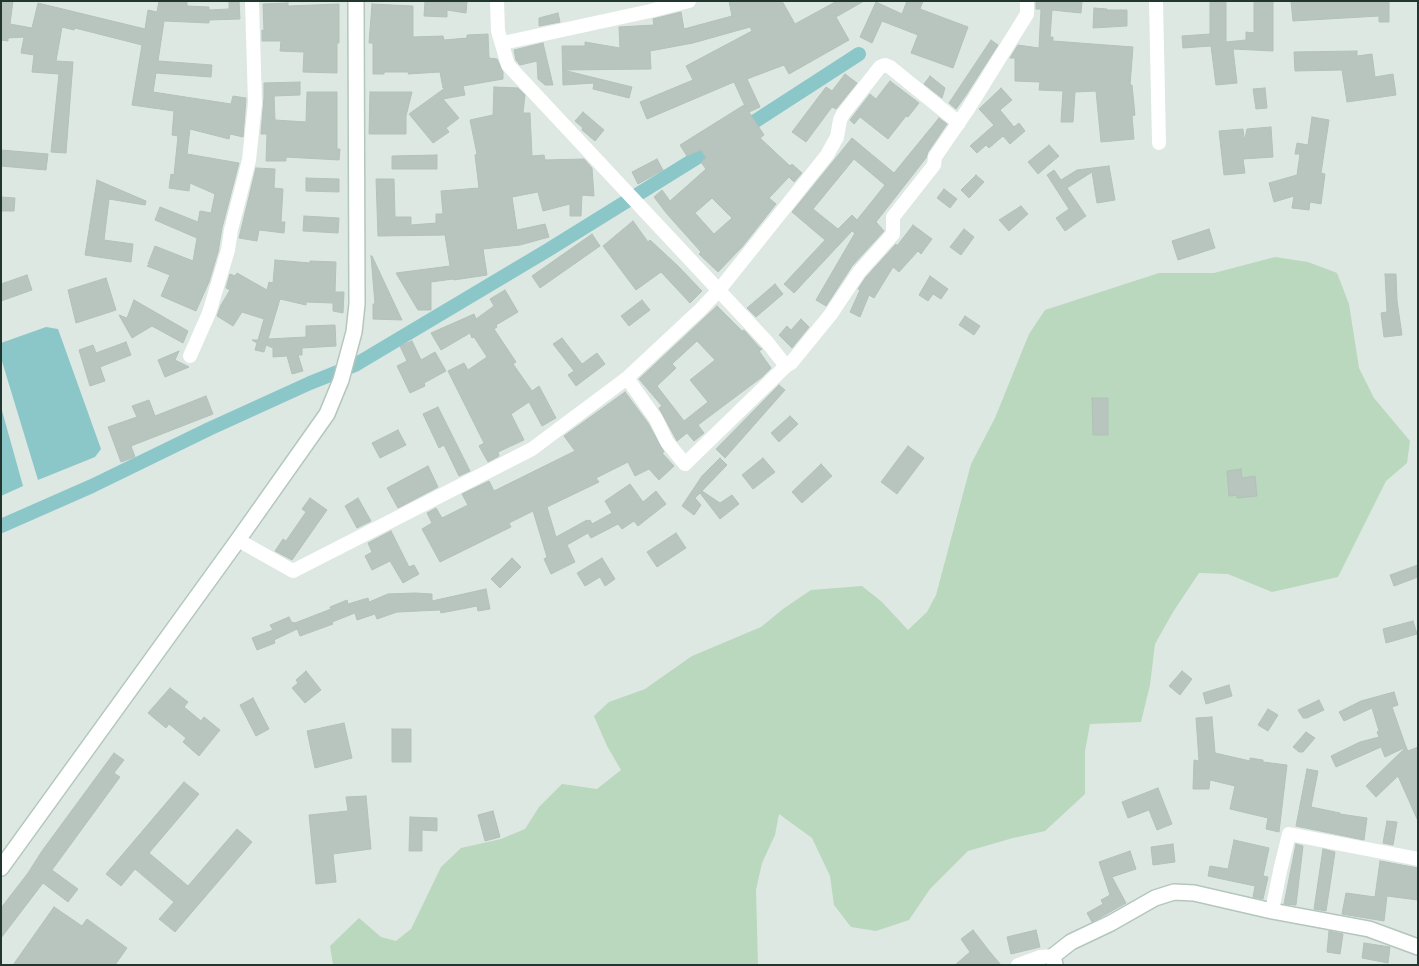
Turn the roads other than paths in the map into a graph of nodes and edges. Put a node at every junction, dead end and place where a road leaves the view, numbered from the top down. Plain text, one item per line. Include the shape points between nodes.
1 (252, 1) edge
2 (356, 1) edge
3 (497, 1) edge
4 (689, 1) edge
5 (1027, 1) edge
6 (1156, 1) edge
7 (503, 43) junction
8 (959, 123) junction
9 (1160, 143) dead end
10 (719, 290) junction
11 (190, 356) dead end
12 (786, 366) junction
13 (627, 378) junction
14 (238, 540) junction
15 (1418, 859) edge
16 (1, 868) edge
17 (1272, 911) junction
18 (1418, 947) edge
19 (1054, 960) edge
20 (1018, 965) edge

1 - 11 street via 255,104 249,160 228,250 209,313
2 - 14 main road via 357,304 354,332 341,380 327,414
3 - 7 street via 498,31
4 - 7 street
5 - 8 street via 1027,14
6 - 9 street
7 - 10 street via 508,64
8 - 10 street via 890,67 880,67 843,114 837,137 827,155
8 - 12 street via 935,157 934,165 893,217 893,234
10 - 12 street
10 - 13 street
12 - 13 street via 684,464
13 - 14 street via 532,449 293,571
14 - 16 main road
15 - 17 street via 1289,834
17 - 18 main road via 1369,929
17 - 19 main road via 1194,893 1174,892 1154,898 1071,942
19 - 20 street via 1040,956

